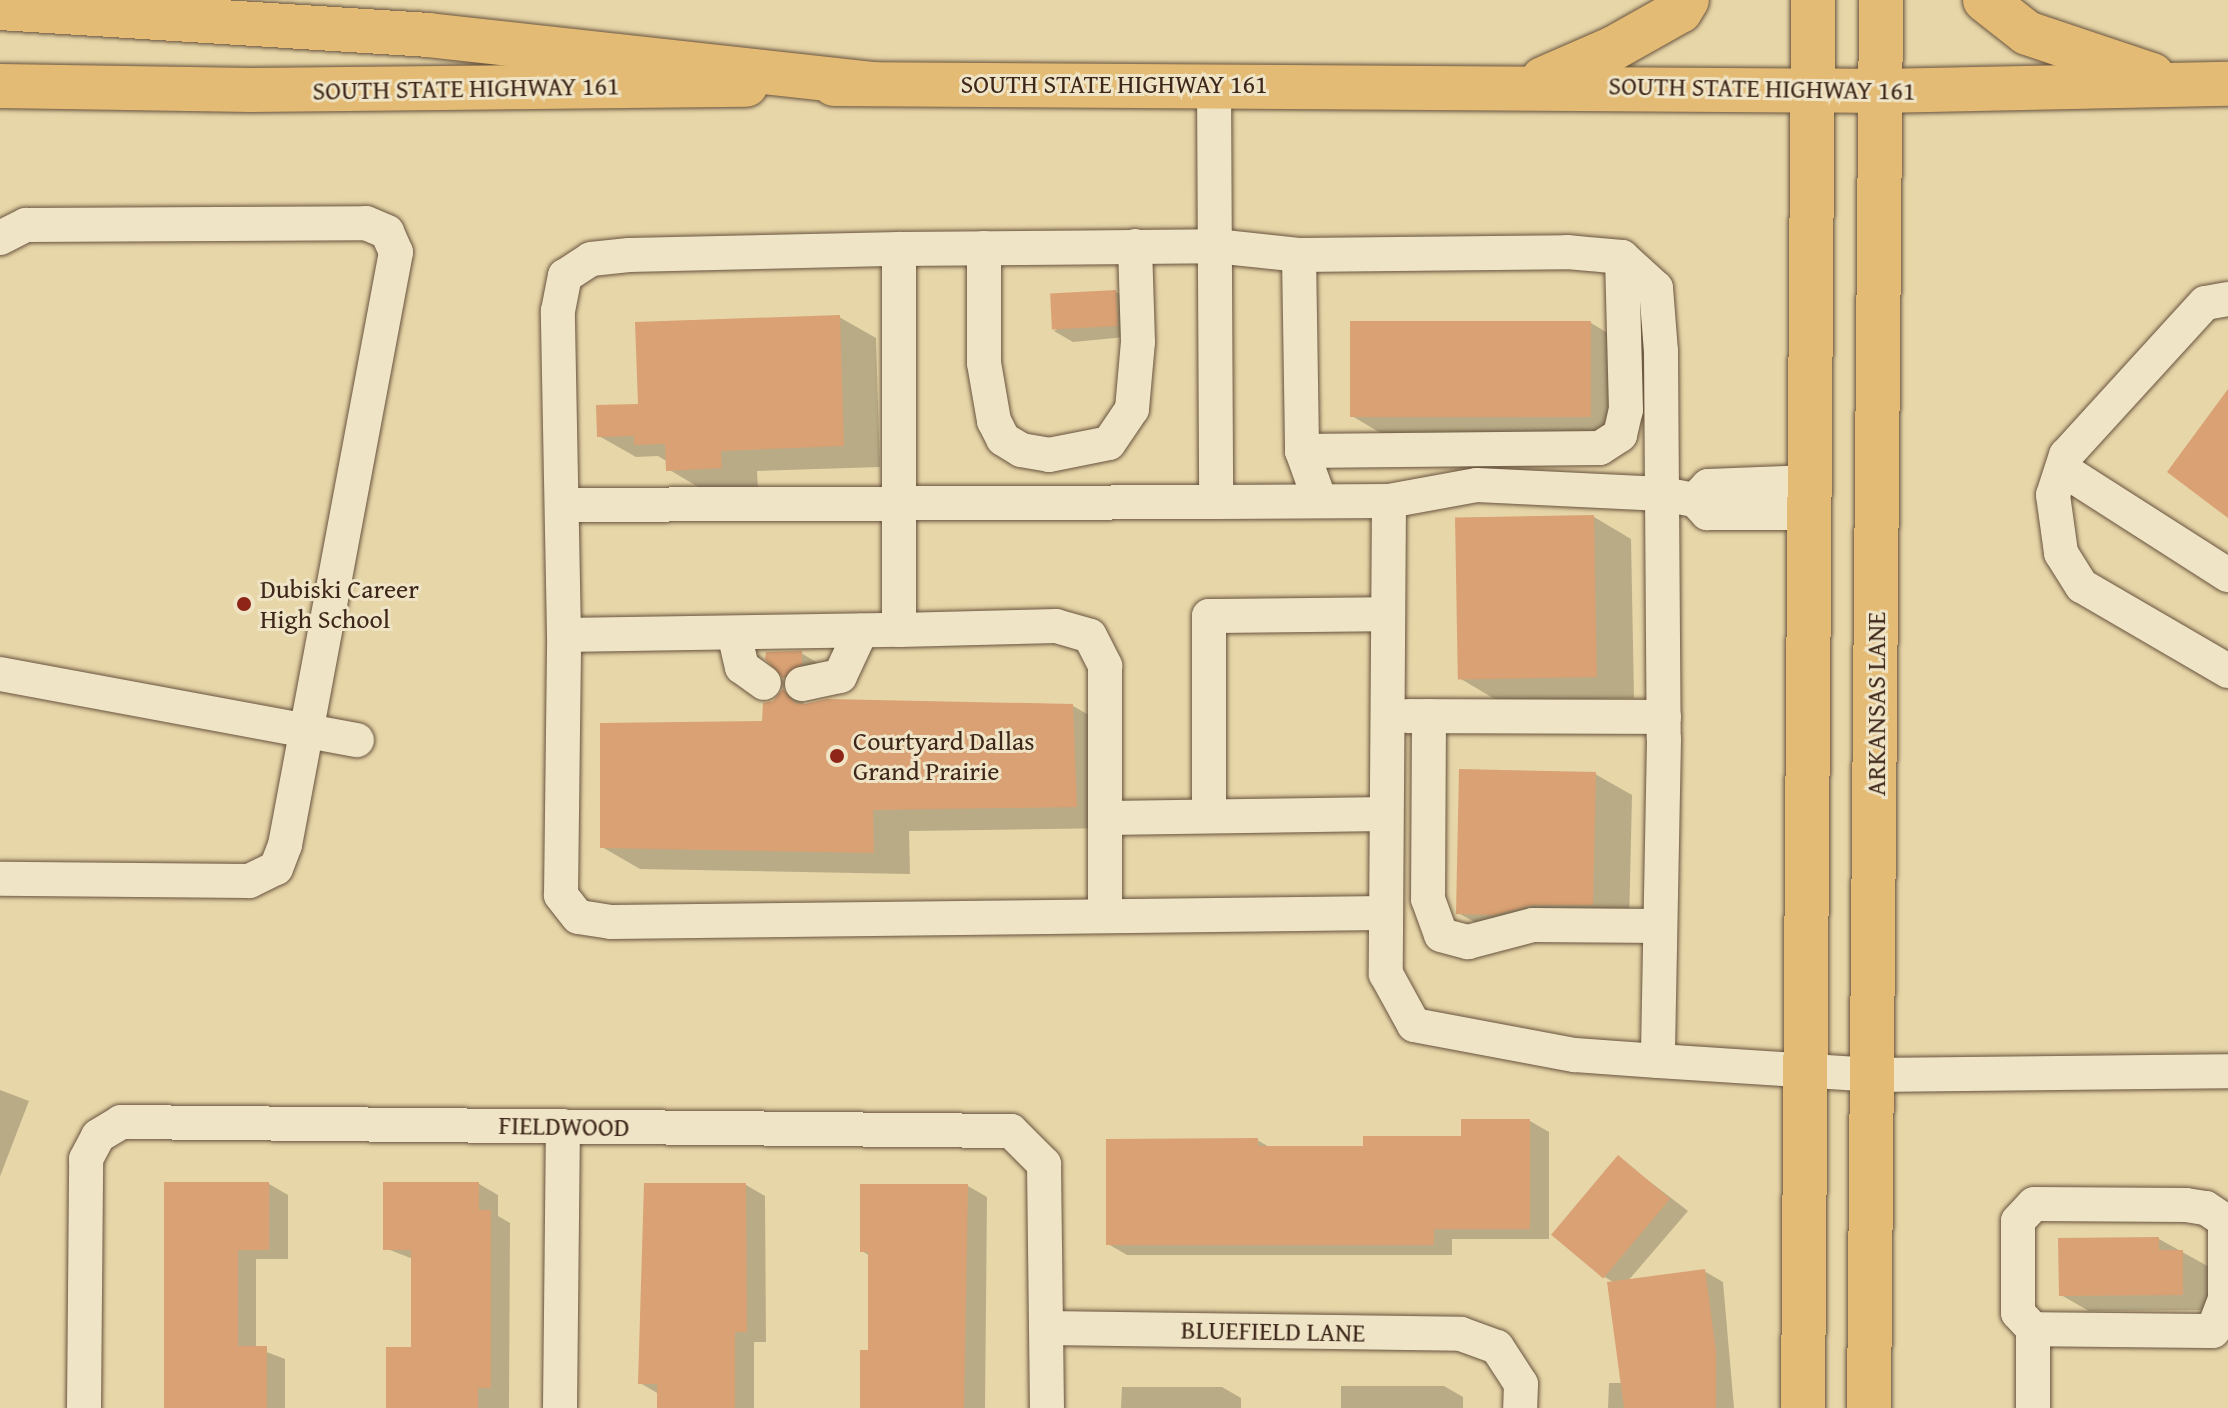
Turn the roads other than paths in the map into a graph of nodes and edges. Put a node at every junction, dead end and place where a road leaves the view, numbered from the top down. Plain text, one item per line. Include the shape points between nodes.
1 (1687, 0) edge
2 (1813, 0) edge
3 (1881, 0) edge
4 (1985, 0) edge
5 (0, 8) edge
6 (872, 84) junction
7 (1214, 84) junction
8 (2228, 84) edge
9 (1530, 85) junction
10 (0, 86) edge
11 (2185, 86) junction
12 (1813, 89) junction
13 (1880, 91) junction
14 (0, 238) edge
15 (1135, 246) junction
16 (1215, 246) junction
17 (984, 248) junction
18 (899, 249) junction
19 (1299, 255) junction
20 (1622, 257) junction
21 (2228, 299) edge
22 (1302, 451) junction
23 (2062, 469) junction
24 (1679, 497) junction
25 (1811, 497) junction
26 (1320, 501) junction
27 (1389, 501) junction
28 (1216, 502) junction
29 (900, 504) junction
30 (562, 505) junction
31 (2228, 575) edge
32 (1387, 614) junction
33 (899, 630) junction
34 (861, 631) junction
35 (734, 633) junction
36 (564, 635) junction
37 (2228, 671) edge
38 (0, 674) edge
39 (764, 683) dead end
40 (802, 684) dead end
41 (1387, 715) junction
42 (1429, 716) junction
43 (1664, 717) junction
44 (305, 731) junction
45 (357, 740) dead end
46 (1386, 814) junction
47 (1209, 816) junction
48 (1106, 818) junction
49 (0, 879) edge
50 (1384, 913) junction
51 (1105, 916) junction
52 (1660, 926) junction
53 (1658, 1061) junction
54 (2228, 1071) edge
55 (1806, 1073) junction
56 (1873, 1075) junction
57 (563, 1126) junction
58 (1047, 1328) junction
59 (2033, 1329) junction
60 (84, 1408) edge
61 (560, 1408) edge
62 (1047, 1408) edge
63 (1520, 1408) edge
64 (1803, 1408) edge
65 (1869, 1408) edge
66 (2033, 1408) edge

1 - 9 main road via 1680,11 1614,48
2 - 12 main road
3 - 13 main road, ARKANSAS LANE
4 - 11 main road via 2027,33
5 - 6 main road via 428,35
6 - 7 main road, SOUTH STATE HIGHWAY 161
6 - 10 main road, SOUTH STATE HIGHWAY 161 via 251,90
7 - 9 main road, SOUTH STATE HIGHWAY 161
7 - 16 street
8 - 11 main road, SOUTH STATE HIGHWAY 161
9 - 12 main road, SOUTH STATE HIGHWAY 161
11 - 13 main road, SOUTH STATE HIGHWAY 161
12 - 13 main road, SOUTH STATE HIGHWAY 161
12 - 25 main road
13 - 56 main road, ARKANSAS LANE
14 - 44 street via 26,225 366,223 387,232 396,252
15 - 16 street
15 - 17 street
15 - 17 street via 1138,342 1132,409 1109,443 1049,455 1021,450 1003,439 994,421 984,363
16 - 19 street
16 - 28 street
17 - 18 street
18 - 29 street
18 - 30 street via 629,255 591,259 565,276 558,311
19 - 20 street via 1567,252
19 - 22 street
20 - 22 street via 1626,410 1620,435 1600,448
20 - 24 street via 1656,288
21 - 23 street via 2205,303 2066,455
22 - 26 street
23 - 31 street
23 - 37 street via 2053,495 2061,553 2082,586
24 - 25 street via 1708,486
24 - 27 street via 1477,485
24 - 43 street
25 - 55 main road
26 - 27 street
26 - 28 street
27 - 32 street
28 - 29 street
29 - 30 street
29 - 33 street
30 - 36 street
32 - 41 street
32 - 47 street via 1209,616
33 - 34 street
33 - 48 street via 1056,626 1090,636 1105,666
34 - 35 street
34 - 40 street via 840,676
35 - 36 street
35 - 39 street via 742,667
36 - 51 street via 561,895 578,917 611,922
38 - 44 street
41 - 42 street
41 - 46 street
42 - 43 street
42 - 52 street via 1428,899 1441,935 1468,942 1504,928 1533,925
43 - 52 street
44 - 45 street
44 - 49 street via 285,845 276,868 249,881
46 - 47 street
46 - 50 street
47 - 48 street
48 - 51 street
50 - 51 street
50 - 53 street via 1386,974 1414,1025 1575,1055
52 - 53 street
53 - 55 street
54 - 56 street
55 - 56 street
55 - 64 main road
56 - 65 main road, ARKANSAS LANE
57 - 58 street, FIELDWOOD via 1011,1131 1044,1164
57 - 60 street, FIELDWOOD via 121,1122 98,1136 86,1159
57 - 61 street
58 - 62 street
58 - 63 street, BLUEFIELD LANE via 1461,1334 1497,1347 1521,1384
59 - 59 street via 2213,1331 2225,1299 2225,1221 2206,1208 2186,1205 2034,1204 2018,1221 2018,1313
59 - 66 street

